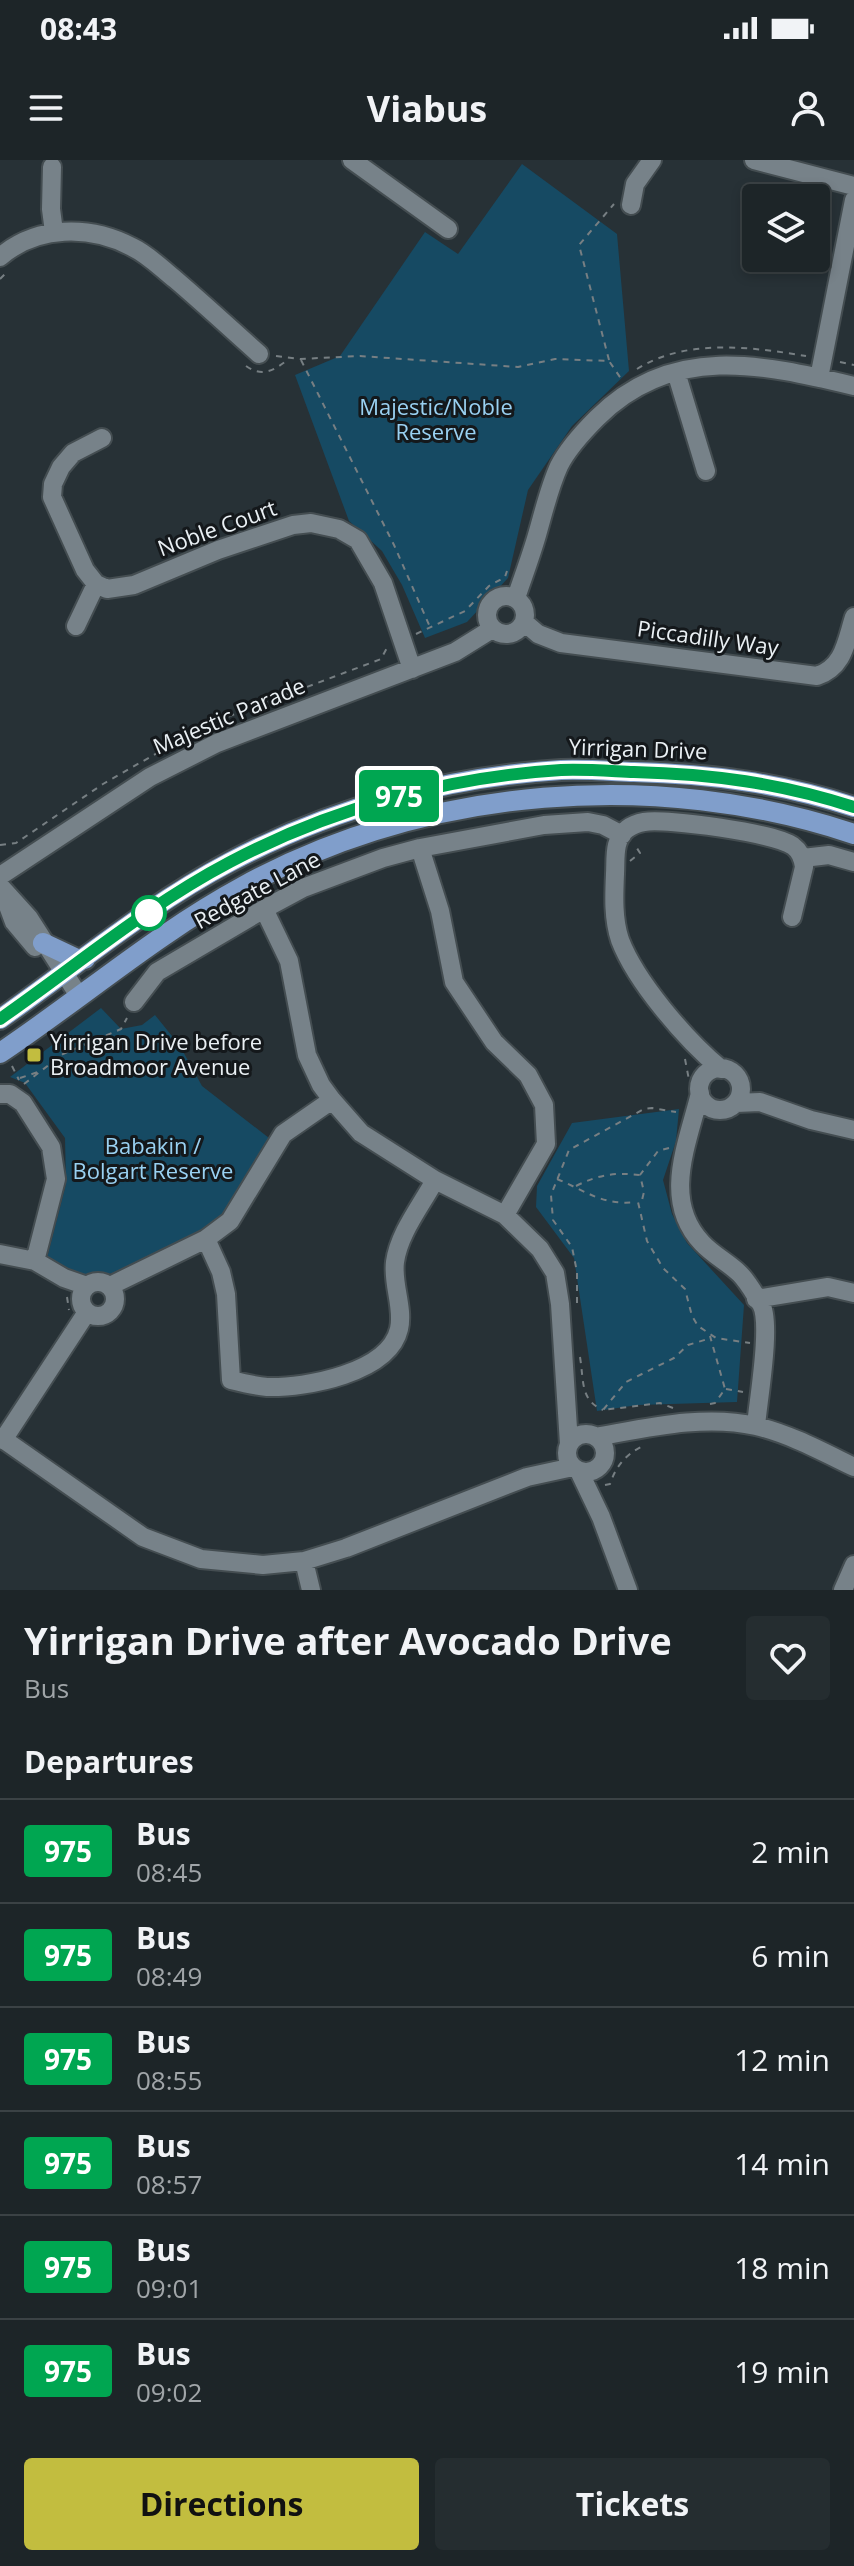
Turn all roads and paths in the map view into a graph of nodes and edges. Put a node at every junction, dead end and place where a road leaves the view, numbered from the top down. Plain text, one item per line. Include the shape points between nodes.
1 (352, 160) edge
2 (652, 160) edge
3 (754, 160) edge
4 (52, 167) dead end
5 (854, 186) edge
6 (854, 200) edge
7 (631, 205) joint
8 (448, 229) dead end
9 (54, 232) junction
10 (5, 263) edge
11 (0, 279) edge
12 (250, 356) junction
13 (290, 358) junction
14 (300, 359) junction
15 (609, 361) junction
16 (676, 372) junction
17 (819, 378) junction
18 (854, 386) edge
19 (630, 391) junction
20 (102, 438) dead end
21 (706, 471) dead end
22 (511, 564) dead end
23 (96, 584) junction
24 (516, 598) junction
25 (854, 617) edge
26 (524, 622) junction
27 (76, 626) dead end
28 (430, 627) junction
29 (492, 629) junction
30 (402, 640) junction
31 (412, 669) junction
32 (733, 777) junction
33 (854, 795) edge
34 (854, 807) edge
35 (623, 833) junction
36 (854, 834) edge
37 (420, 848) junction
38 (803, 858) junction
39 (854, 862) edge
40 (625, 865) dead end
41 (1, 885) edge
42 (264, 909) junction
43 (792, 917) dead end
44 (43, 943) junction
45 (85, 959) junction
46 (61, 976) junction
47 (74, 999) junction
48 (134, 1002) joint
49 (0, 1019) edge
50 (685, 1043) junction
51 (0, 1053) edge
52 (721, 1069) junction
53 (43, 1070) junction
54 (740, 1082) junction
55 (697, 1086) junction
56 (9, 1089) edge
57 (332, 1100) junction
58 (736, 1103) junction
59 (778, 1107) junction
60 (716, 1109) junction
61 (688, 1124) junction
62 (854, 1130) edge
63 (675, 1146) dead end
64 (640, 1175) junction
65 (557, 1179) junction
66 (435, 1180) junction
67 (576, 1186) junction
68 (638, 1202) junction
69 (505, 1215) junction
70 (206, 1239) junction
71 (0, 1254) edge
72 (35, 1261) junction
73 (87, 1286) junction
74 (110, 1286) junction
75 (854, 1293) edge
76 (756, 1299) junction
77 (87, 1312) junction
78 (576, 1313) dead end
79 (710, 1336) junction
80 (764, 1343) junction
81 (580, 1355) dead end
82 (566, 1392) junction
83 (707, 1406) dead end
84 (603, 1410) junction
85 (676, 1410) dead end
86 (756, 1426) junction
87 (652, 1428) junction
88 (593, 1436) junction
89 (2, 1438) edge
90 (572, 1458) junction
91 (601, 1463) junction
92 (854, 1467) edge
93 (601, 1517) junction
94 (304, 1561) junction
95 (854, 1565) edge
96 (311, 1590) edge
97 (628, 1590) edge
98 (843, 1590) edge

1 - 8 street
2 - 7 street via 635,184
3 - 5 street
4 - 9 street
6 - 17 street
7 - 15 path via 612,204 579,245
9 - 10 street via 20,243
9 - 12 street via 90,233 133,247 197,298
10 - 11 path
12 - 13 path
12 - 13 path via 248,368 258,373 272,372
13 - 14 path
14 - 15 path via 360,356 518,367 555,359
14 - 28 path
15 - 19 path
16 - 17 street via 703,365 749,365
16 - 19 street
16 - 21 street
17 - 18 street
19 - 24 street via 582,433 561,462
20 - 23 street via 73,453 61,467 52,497
22 - 28 path via 505,577 465,611
23 - 27 street
23 - 30 street, Noble Court via 121,589 218,550 311,523 358,540 383,583
24 - 26 street via 523,606
24 - 29 street via 492,601 486,615
25 - 26 street, Piccadilly Way via 841,658 831,671 817,676 561,643
26 - 29 street via 510,634
28 - 30 path
29 - 31 street, Majestic Parade via 471,644
30 - 31 street, Noble Court
31 - 41 street, Majestic Parade via 260,725 176,763 77,822
32 - 33 main road via 763,775
32 - 34 main road, Yirrigan Drive
32 - 45 main road, Yirrigan Drive via 564,770 496,776 395,797 330,818 232,861
35 - 37 street, Redgate Lane via 588,822 544,825
35 - 38 street via 643,822 662,822 761,835 792,845
35 - 40 path via 640,853
35 - 50 street via 616,845 614,895 620,941
36 - 47 main road via 789,815 679,797 501,802 406,822 284,865 197,913
37 - 42 street, Redgate Lane via 303,888
37 - 69 street via 454,982 494,1042 528,1075 544,1105 546,1144
38 - 39 street via 829,855
38 - 43 street
41 - 44 street
41 - 46 street via 14,922
42 - 48 street, Redgate Lane via 157,972
42 - 57 street via 289,961 307,1055
44 - 45 main road
44 - 46 street
45 - 46 main road, Yirrigan Drive
46 - 47 street
46 - 49 main road, Yirrigan Drive
47 - 51 main road
48 - 53 path via 121,1029 63,1054
50 - 52 street
50 - 55 path
50 - 55 street via 699,1065
52 - 54 street
52 - 55 street via 709,1072
53 - 56 path
53 - 56 path
54 - 58 street
54 - 59 street
55 - 60 street via 707,1105
55 - 61 street
56 - 72 street via 23,1103 53,1158 56,1179
57 - 66 street via 361,1133
57 - 70 street via 283,1134 230,1221
58 - 59 street
58 - 60 street
59 - 62 street
60 - 61 street
61 - 65 path via 644,1109 569,1150
61 - 76 street via 679,1165 685,1220 702,1243 742,1275
63 - 64 path via 658,1151
64 - 67 path via 615,1172
64 - 68 path via 644,1192
65 - 67 path
65 - 78 path via 551,1195 553,1220 572,1247
66 - 69 street
66 - 70 street via 401,1239 394,1264 400,1327 393,1345 375,1362 316,1383 266,1387 231,1380 226,1294
67 - 68 path via 599,1200
68 - 79 path via 647,1241 663,1268 685,1289 692,1316
69 - 82 street via 540,1249 555,1273
70 - 74 street
71 - 72 street
72 - 73 street
73 - 74 street
73 - 77 street via 81,1302
74 - 77 street via 116,1296 114,1308 98,1317
75 - 76 street via 828,1287
76 - 80 street via 762,1305
77 - 89 street
79 - 80 path
79 - 83 path via 725,1389
79 - 84 path via 626,1382
80 - 86 street
81 - 84 path via 587,1399
82 - 88 street
82 - 90 street
84 - 85 path via 660,1403
86 - 87 street via 708,1422
86 - 92 street
87 - 88 street
87 - 91 street
88 - 90 street via 578,1436
88 - 91 street via 603,1445
89 - 94 street via 143,1537 171,1549 201,1559 263,1565
90 - 91 street via 589,1472
90 - 93 street
90 - 94 street
91 - 93 street
93 - 97 street
94 - 96 street
95 - 98 street

